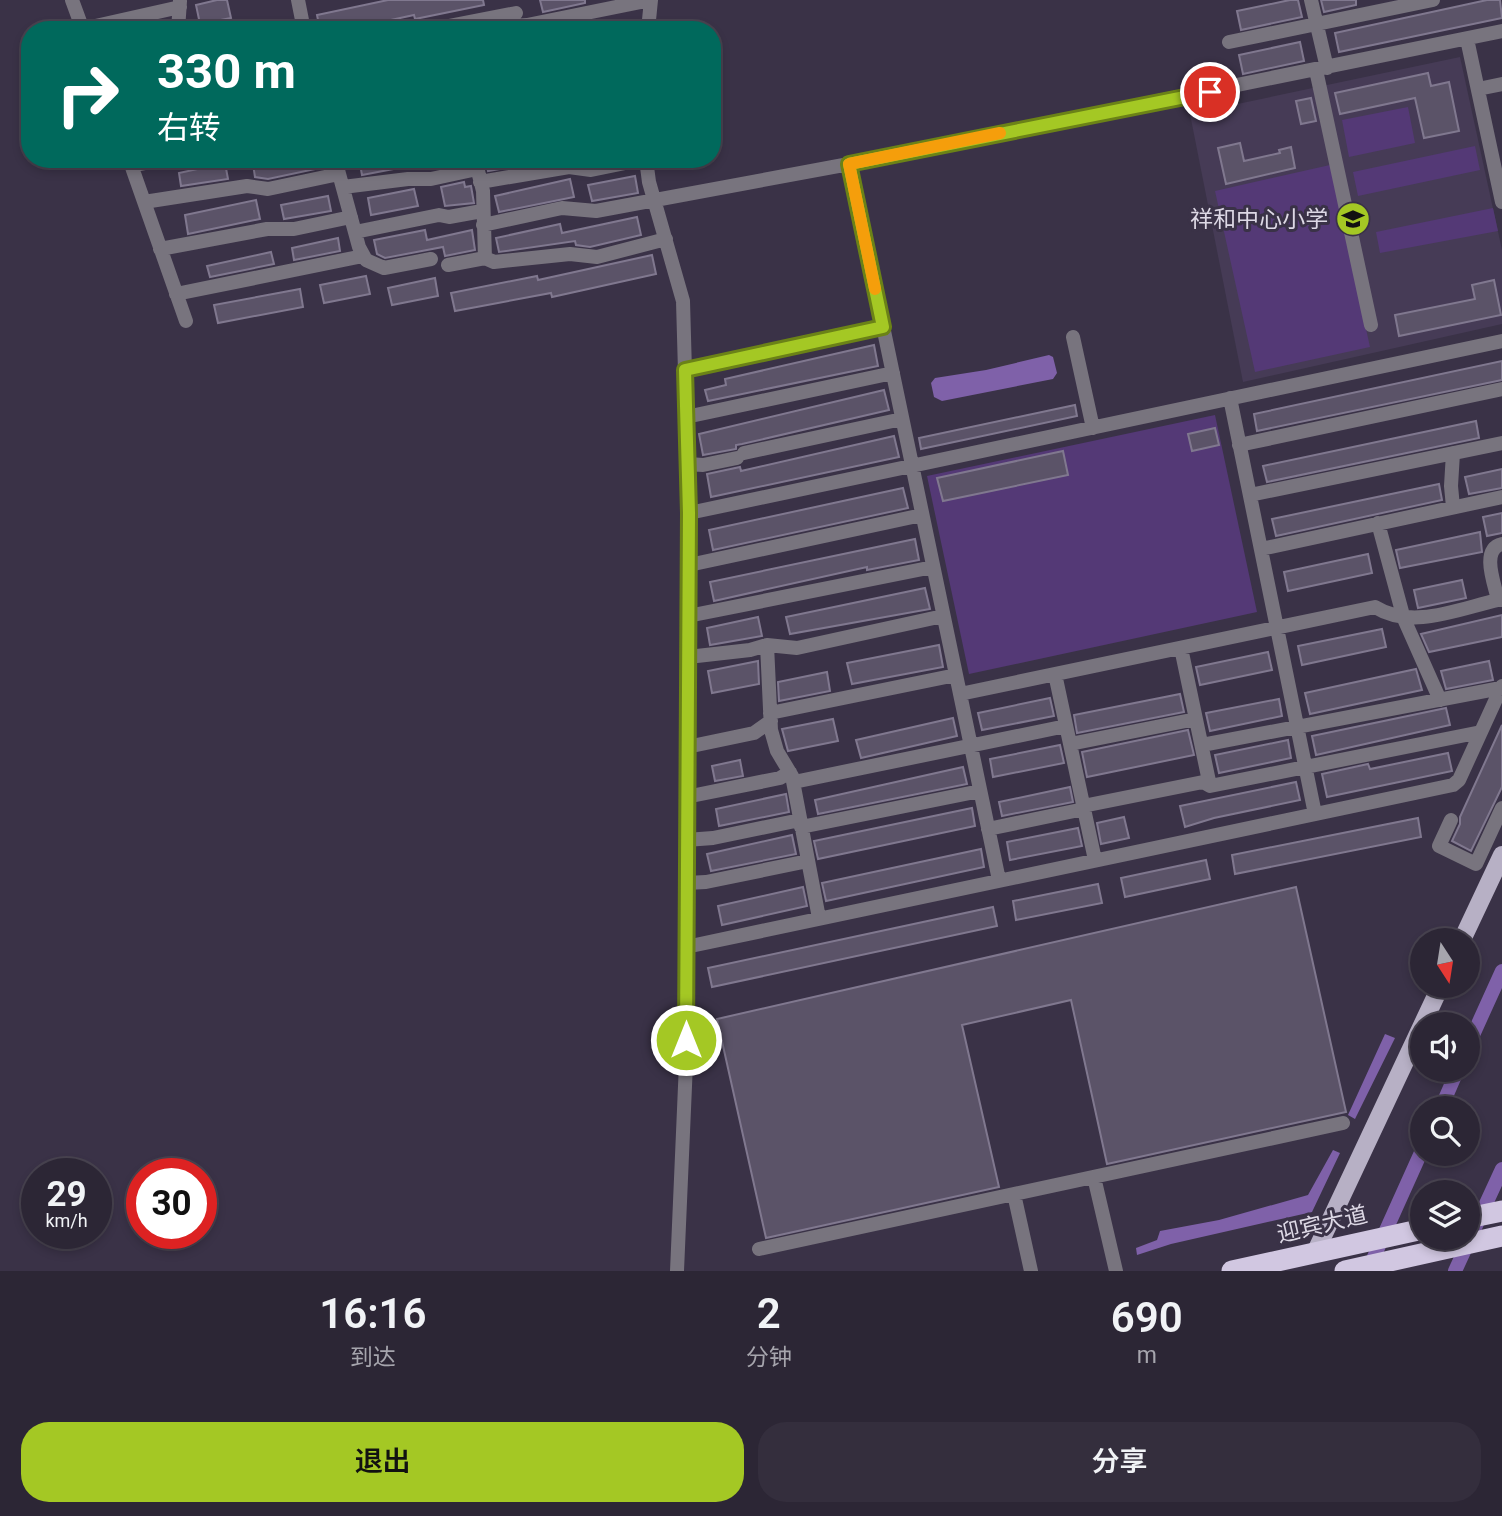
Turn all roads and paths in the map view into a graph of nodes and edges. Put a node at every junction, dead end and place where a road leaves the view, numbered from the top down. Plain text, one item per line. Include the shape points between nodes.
1 (72, 0) edge
2 (299, 0) edge
3 (651, 0) edge
4 (1311, 0) edge
5 (1433, 0) edge
6 (180, 4) edge
7 (515, 17) edge
8 (80, 21) edge
9 (114, 21) edge
10 (302, 21) edge
11 (488, 21) edge
12 (547, 21) edge
13 (649, 21) edge
14 (1317, 24) junction
15 (1502, 31) edge
16 (1467, 39) junction
17 (1229, 42) dead end
18 (1322, 69) junction
19 (1502, 84) edge
20 (1478, 89) junction
21 (1502, 127) edge
22 (1487, 130) junction
23 (849, 164) junction
24 (132, 168) edge
25 (539, 168) edge
26 (576, 168) edge
27 (601, 168) edge
28 (648, 168) edge
29 (478, 170) edge
30 (339, 173) edge
31 (655, 199) junction
32 (144, 202) junction
33 (1502, 202) edge
34 (351, 217) junction
35 (482, 218) junction
36 (355, 232) junction
37 (666, 240) junction
38 (160, 249) junction
39 (363, 256) junction
40 (485, 258) junction
41 (431, 259) dead end
42 (448, 265) dead end
43 (176, 295) junction
44 (186, 321) dead end
45 (1371, 325) dead end
46 (883, 327) junction
47 (1073, 337) dead end
48 (1502, 341) edge
49 (685, 370) junction
50 (893, 373) junction
51 (1502, 389) edge
52 (1230, 398) junction
53 (686, 417) junction
54 (902, 419) junction
55 (1093, 428) junction
56 (1502, 443) edge
57 (1239, 444) junction
58 (1453, 453) junction
59 (688, 464) junction
60 (912, 466) junction
61 (1250, 495) junction
62 (1502, 497) edge
63 (1453, 508) junction
64 (689, 513) junction
65 (922, 515) junction
66 (1378, 523) junction
67 (1502, 544) edge
68 (1261, 549) junction
69 (688, 565) junction
70 (933, 567) junction
71 (1500, 600) edge
72 (688, 615) junction
73 (943, 616) junction
74 (1404, 619) junction
75 (1277, 628) junction
76 (767, 645) junction
77 (1181, 648) junction
78 (688, 657) junction
79 (1055, 674) junction
80 (956, 675) junction
81 (1502, 687) edge
82 (960, 694) junction
83 (1440, 700) junction
84 (770, 717) junction
85 (1196, 719) junction
86 (1066, 726) junction
87 (1297, 727) junction
88 (1481, 732) junction
89 (1070, 744) junction
90 (970, 745) junction
91 (1202, 745) junction
92 (687, 747) junction
93 (1306, 767) junction
94 (792, 777) junction
95 (1210, 786) junction
96 (980, 791) junction
97 (686, 797) junction
98 (1084, 807) junction
99 (1502, 808) edge
100 (1315, 814) junction
101 (1451, 820) dead end
102 (800, 824) junction
103 (988, 829) junction
104 (686, 841) junction
105 (1479, 858) junction
106 (1095, 860) junction
107 (807, 861) junction
108 (1499, 861) edge
109 (999, 880) junction
110 (686, 883) junction
111 (819, 918) junction
112 (1468, 928) edge
113 (685, 947) junction
114 (1435, 998) edge
115 (1343, 1123) dead end
116 (1094, 1177) junction
117 (1014, 1194) junction
118 (1410, 1232) edge
119 (1502, 1236) edge
120 (759, 1249) dead end
121 (1315, 1253) junction
122 (1362, 1267) edge
123 (677, 1271) edge
124 (1031, 1271) edge
125 (1115, 1271) edge
126 (1232, 1271) edge

1 - 8 street
2 - 10 street
3 - 12 street
3 - 13 street
4 - 14 street
5 - 14 street
6 - 9 street
7 - 11 street
14 - 17 street
14 - 18 street
15 - 16 street
16 - 18 street
16 - 20 street
18 - 23 street
18 - 45 street
19 - 20 street
20 - 22 street
21 - 22 street
22 - 33 street
23 - 31 street
23 - 46 street
24 - 32 street
25 - 29 street
26 - 27 street
28 - 31 street
29 - 30 street via 431,179
29 - 35 street
30 - 32 street via 268,189 247,186
30 - 34 street
31 - 35 street via 597,211 562,208
31 - 37 street
32 - 38 street
34 - 36 street
34 - 38 street
35 - 36 street via 439,215
35 - 40 street
36 - 39 street
37 - 40 street via 597,257 570,254 494,262
37 - 49 street via 683,301
38 - 43 street
39 - 41 street via 384,268
39 - 43 street
40 - 42 street
43 - 44 street
46 - 49 street
46 - 50 street
47 - 55 street
48 - 52 street
49 - 53 street
50 - 53 street
50 - 54 street
51 - 57 street
52 - 55 street
52 - 57 street
53 - 59 street
54 - 59 street via 704,465
54 - 60 street
55 - 60 street
56 - 58 street
57 - 61 street
58 - 61 street
58 - 63 street
59 - 64 street
60 - 64 street
60 - 65 street
61 - 68 street
62 - 63 street
63 - 66 street
64 - 69 street
65 - 69 street
65 - 70 street
66 - 68 street
66 - 74 street
67 - 71 street via 1491,551 1490,561
68 - 75 street
69 - 72 street
70 - 72 street
70 - 73 street
71 - 74 street
72 - 78 street
73 - 76 street via 797,648
73 - 80 street
74 - 75 street via 1375,607
74 - 83 street
75 - 77 street
75 - 87 street
76 - 78 street
76 - 84 street
77 - 79 street
77 - 85 street
78 - 92 street
79 - 82 street
79 - 86 street
80 - 82 street
80 - 84 street
81 - 83 street
81 - 88 street
82 - 90 street
83 - 87 street
84 - 92 street via 754,733
84 - 94 street via 777,751
85 - 89 street
85 - 91 street
86 - 89 street
86 - 90 street
87 - 91 street
87 - 93 street
88 - 93 street
88 - 100 street via 1453,785
89 - 98 street
90 - 94 street
90 - 96 street
91 - 95 street
92 - 97 street
93 - 95 street
93 - 100 street
94 - 97 street
94 - 102 street
95 - 98 street via 1203,782
96 - 102 street
96 - 103 street
97 - 104 street
98 - 103 street
98 - 106 street
99 - 105 street
100 - 106 street
101 - 105 street via 1439,846 1476,864
102 - 104 street
102 - 107 street
103 - 109 street
104 - 110 street
105 - 108 street
106 - 109 street
107 - 110 street
107 - 111 street
108 - 112 main road
109 - 111 street
110 - 113 street
111 - 113 street
113 - 123 street via 686,1063
114 - 121 main road
115 - 116 street
116 - 117 street
116 - 125 street
117 - 120 street
117 - 124 street
118 - 121 highway, 迎宾大道
119 - 122 highway
121 - 126 highway, 迎宾大道

